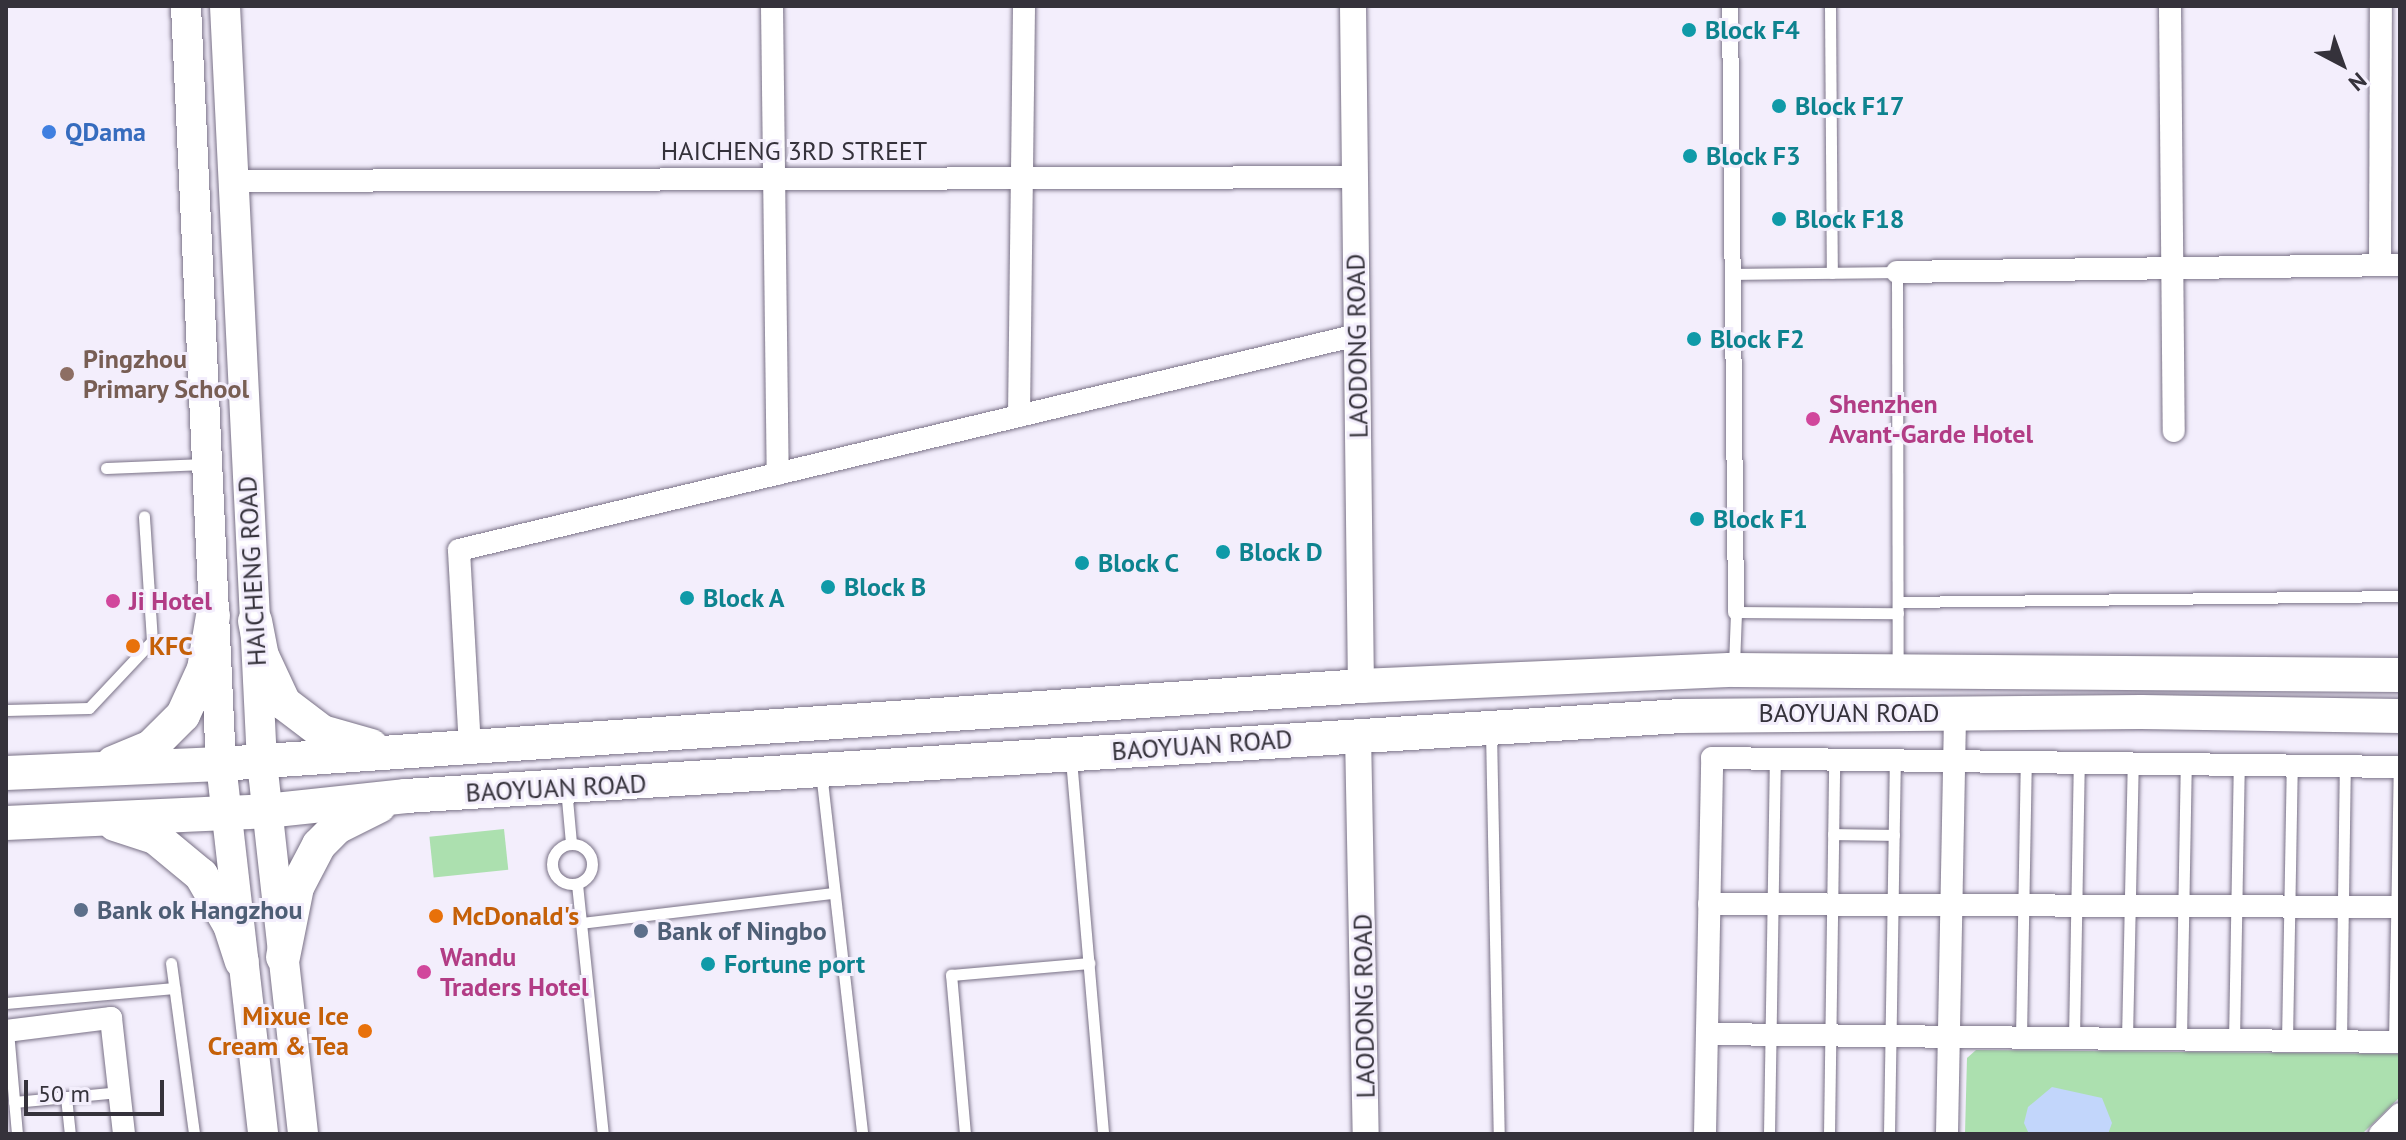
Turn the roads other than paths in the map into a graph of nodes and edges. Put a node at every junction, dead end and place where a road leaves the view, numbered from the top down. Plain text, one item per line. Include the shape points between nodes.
1 (186, 6) edge
2 (225, 6) edge
3 (772, 6) edge
4 (1024, 6) edge
5 (1353, 6) edge
6 (1730, 6) edge
7 (1830, 6) edge
8 (2170, 6) edge
9 (2381, 6) edge
10 (1355, 177) junction
11 (1022, 178) junction
12 (774, 179) junction
13 (232, 181) junction
14 (2390, 265) edge
15 (2173, 268) junction
16 (1897, 272) junction
17 (1832, 273) junction
18 (1733, 274) junction
19 (1357, 335) junction
20 (1019, 416) junction
21 (2174, 431) dead end
22 (206, 464) junction
23 (106, 468) dead end
24 (778, 474) junction
25 (144, 516) dead end
26 (2400, 596) edge
27 (1898, 608) junction
28 (1736, 612) junction
29 (213, 616) junction
30 (255, 621) junction
31 (1734, 670) junction
32 (1898, 671) junction
33 (2400, 675) edge
34 (1361, 686) junction
35 (6, 710) edge
36 (1955, 712) junction
37 (2400, 716) edge
38 (1491, 727) junction
39 (1358, 734) junction
40 (595, 739) junction
41 (470, 748) junction
42 (403, 752) junction
43 (1071, 754) junction
44 (1775, 759) junction
45 (1834, 760) junction
46 (1895, 760) junction
47 (1954, 761) junction
48 (262, 762) junction
49 (2026, 762) junction
50 (2079, 763) junction
51 (221, 764) junction
52 (2133, 764) junction
53 (2186, 764) junction
54 (2239, 765) junction
55 (2292, 766) junction
56 (2345, 766) junction
57 (2399, 767) edge
58 (87, 770) junction
59 (820, 771) junction
60 (6, 773) edge
61 (581, 786) junction
62 (406, 796) junction
63 (266, 811) junction
64 (225, 813) junction
65 (87, 819) junction
66 (6, 823) edge
67 (1833, 834) junction
68 (1894, 835) junction
69 (571, 843) junction
70 (577, 884) junction
71 (834, 893) junction
72 (1709, 904) junction
73 (1773, 904) junction
74 (1832, 904) junction
75 (1893, 905) junction
76 (1951, 905) junction
77 (2024, 905) junction
78 (2077, 906) junction
79 (2130, 906) junction
80 (2183, 906) junction
81 (2237, 906) junction
82 (2290, 907) junction
83 (2343, 907) junction
84 (2398, 907) edge
85 (581, 923) junction
86 (283, 957) junction
87 (242, 961) junction
88 (171, 963) dead end
89 (1089, 963) junction
90 (174, 988) junction
91 (6, 1003) edge
92 (7, 1031) edge
93 (1707, 1034) junction
94 (1771, 1035) junction
95 (1830, 1036) junction
96 (1891, 1037) junction
97 (1949, 1037) junction
98 (2021, 1038) junction
99 (2074, 1039) junction
100 (2127, 1039) junction
101 (2181, 1040) junction
102 (2234, 1041) junction
103 (2287, 1041) junction
104 (2341, 1042) junction
105 (2397, 1042) edge
106 (119, 1092) junction
107 (66, 1097) junction
108 (14, 1102) junction
109 (2400, 1114) edge
110 (17, 1134) edge
111 (70, 1134) edge
112 (124, 1134) edge
113 (194, 1134) edge
114 (263, 1134) edge
115 (303, 1134) edge
116 (603, 1134) edge
117 (862, 1134) edge
118 (965, 1134) edge
119 (1103, 1134) edge
120 (1366, 1134) edge
121 (1499, 1134) edge
122 (1705, 1134) edge
123 (1769, 1134) edge
124 (1829, 1134) edge
125 (1889, 1134) edge
126 (1947, 1134) edge
127 (2380, 1134) edge

1 - 22 main road, HAICHENG ROAD
2 - 13 main road, HAICHENG ROAD
3 - 12 street
4 - 11 street
5 - 10 street, LAODONG ROAD
6 - 18 street
7 - 17 lane
8 - 15 street
9 - 14 street
10 - 11 street, HAICHENG 3RD STREET
10 - 19 street, LAODONG ROAD
11 - 12 street, HAICHENG 3RD STREET
11 - 20 street
12 - 13 street, HAICHENG 3RD STREET
12 - 24 street
13 - 30 main road, HAICHENG ROAD
14 - 15 street
15 - 16 street
15 - 21 street
16 - 17 lane
16 - 27 lane
17 - 18 lane
18 - 28 street
19 - 20 street
19 - 34 street, LAODONG ROAD
20 - 24 street
22 - 23 lane
22 - 29 main road, HAICHENG ROAD
24 - 41 street via 459,550
25 - 35 lane via 152,641 89,708
26 - 27 lane
27 - 28 lane
27 - 32 lane
28 - 31 lane
29 - 51 main road, HAICHENG ROAD
29 - 58 main road via 196,693 169,733 129,758
30 - 42 main road via 271,678 301,720 347,741
30 - 48 main road, HAICHENG ROAD
31 - 32 main road, BAOYUAN ROAD
31 - 34 main road, BAOYUAN ROAD
32 - 33 main road, BAOYUAN ROAD
34 - 40 main road, BAOYUAN ROAD
36 - 37 main road, BAOYUAN ROAD
36 - 38 main road, BAOYUAN ROAD via 1769,713
36 - 47 street
38 - 39 main road, BAOYUAN ROAD
38 - 121 lane
39 - 43 main road, BAOYUAN ROAD
39 - 120 street, LAODONG ROAD
40 - 41 main road, BAOYUAN ROAD
40 - 61 main road via 577,752
41 - 42 main road, BAOYUAN ROAD
42 - 48 main road, BAOYUAN ROAD
43 - 59 main road, BAOYUAN ROAD
43 - 89 lane
44 - 45 street
44 - 72 street via 1712,758
44 - 73 lane
45 - 46 street
45 - 67 lane
46 - 47 street
46 - 68 lane
47 - 49 street
47 - 76 street
48 - 51 main road, BAOYUAN ROAD
48 - 63 main road, HAICHENG ROAD
49 - 50 street
49 - 77 lane
50 - 52 street
50 - 78 lane
51 - 58 main road, BAOYUAN ROAD
51 - 64 main road, HAICHENG ROAD
52 - 53 street
52 - 79 lane
53 - 54 street
53 - 80 lane
54 - 55 street
54 - 81 lane
55 - 56 street
55 - 82 lane
56 - 57 street
56 - 83 lane
57 - 84 lane
58 - 60 main road, BAOYUAN ROAD
59 - 61 main road, BAOYUAN ROAD
59 - 71 lane
61 - 62 main road, BAOYUAN ROAD
61 - 69 lane
62 - 63 main road, BAOYUAN ROAD
62 - 86 main road via 364,811 319,845 297,887
63 - 64 main road, BAOYUAN ROAD
63 - 86 main road, HAICHENG ROAD
64 - 65 main road, BAOYUAN ROAD
64 - 87 main road, HAICHENG ROAD
65 - 66 main road, BAOYUAN ROAD
65 - 87 main road via 125,826 180,853 218,901
67 - 68 lane
67 - 74 lane
68 - 75 lane
69 - 70 lane via 582,846 592,861 591,872
69 - 70 lane via 554,854 552,867 564,882
70 - 85 lane
71 - 85 lane
71 - 117 lane
72 - 73 street
72 - 93 street
73 - 74 street
73 - 94 lane
74 - 75 street
74 - 95 lane
75 - 76 street
75 - 96 lane
76 - 77 street
76 - 97 street
77 - 78 street
77 - 98 lane
78 - 79 street
78 - 99 lane
79 - 80 street
79 - 100 lane
80 - 81 street
80 - 101 lane
81 - 82 street
81 - 102 lane
82 - 83 street
82 - 103 lane
83 - 84 street
83 - 104 lane
84 - 105 lane
85 - 116 lane
86 - 115 main road, HAICHENG ROAD
87 - 114 main road, HAICHENG ROAD
88 - 90 lane
89 - 118 lane via 951,975
89 - 119 lane
90 - 91 lane
90 - 113 lane
92 - 106 street via 111,1018
92 - 108 lane
93 - 94 street
93 - 122 street
94 - 95 street
94 - 123 lane
95 - 96 street
95 - 124 lane
96 - 97 street
96 - 125 lane
97 - 98 street
97 - 126 street
98 - 99 street
99 - 100 street
100 - 101 street
101 - 102 street
102 - 103 street
103 - 104 street
104 - 105 street
106 - 107 lane
106 - 112 street
107 - 108 lane
107 - 111 lane
108 - 110 lane
109 - 127 street

